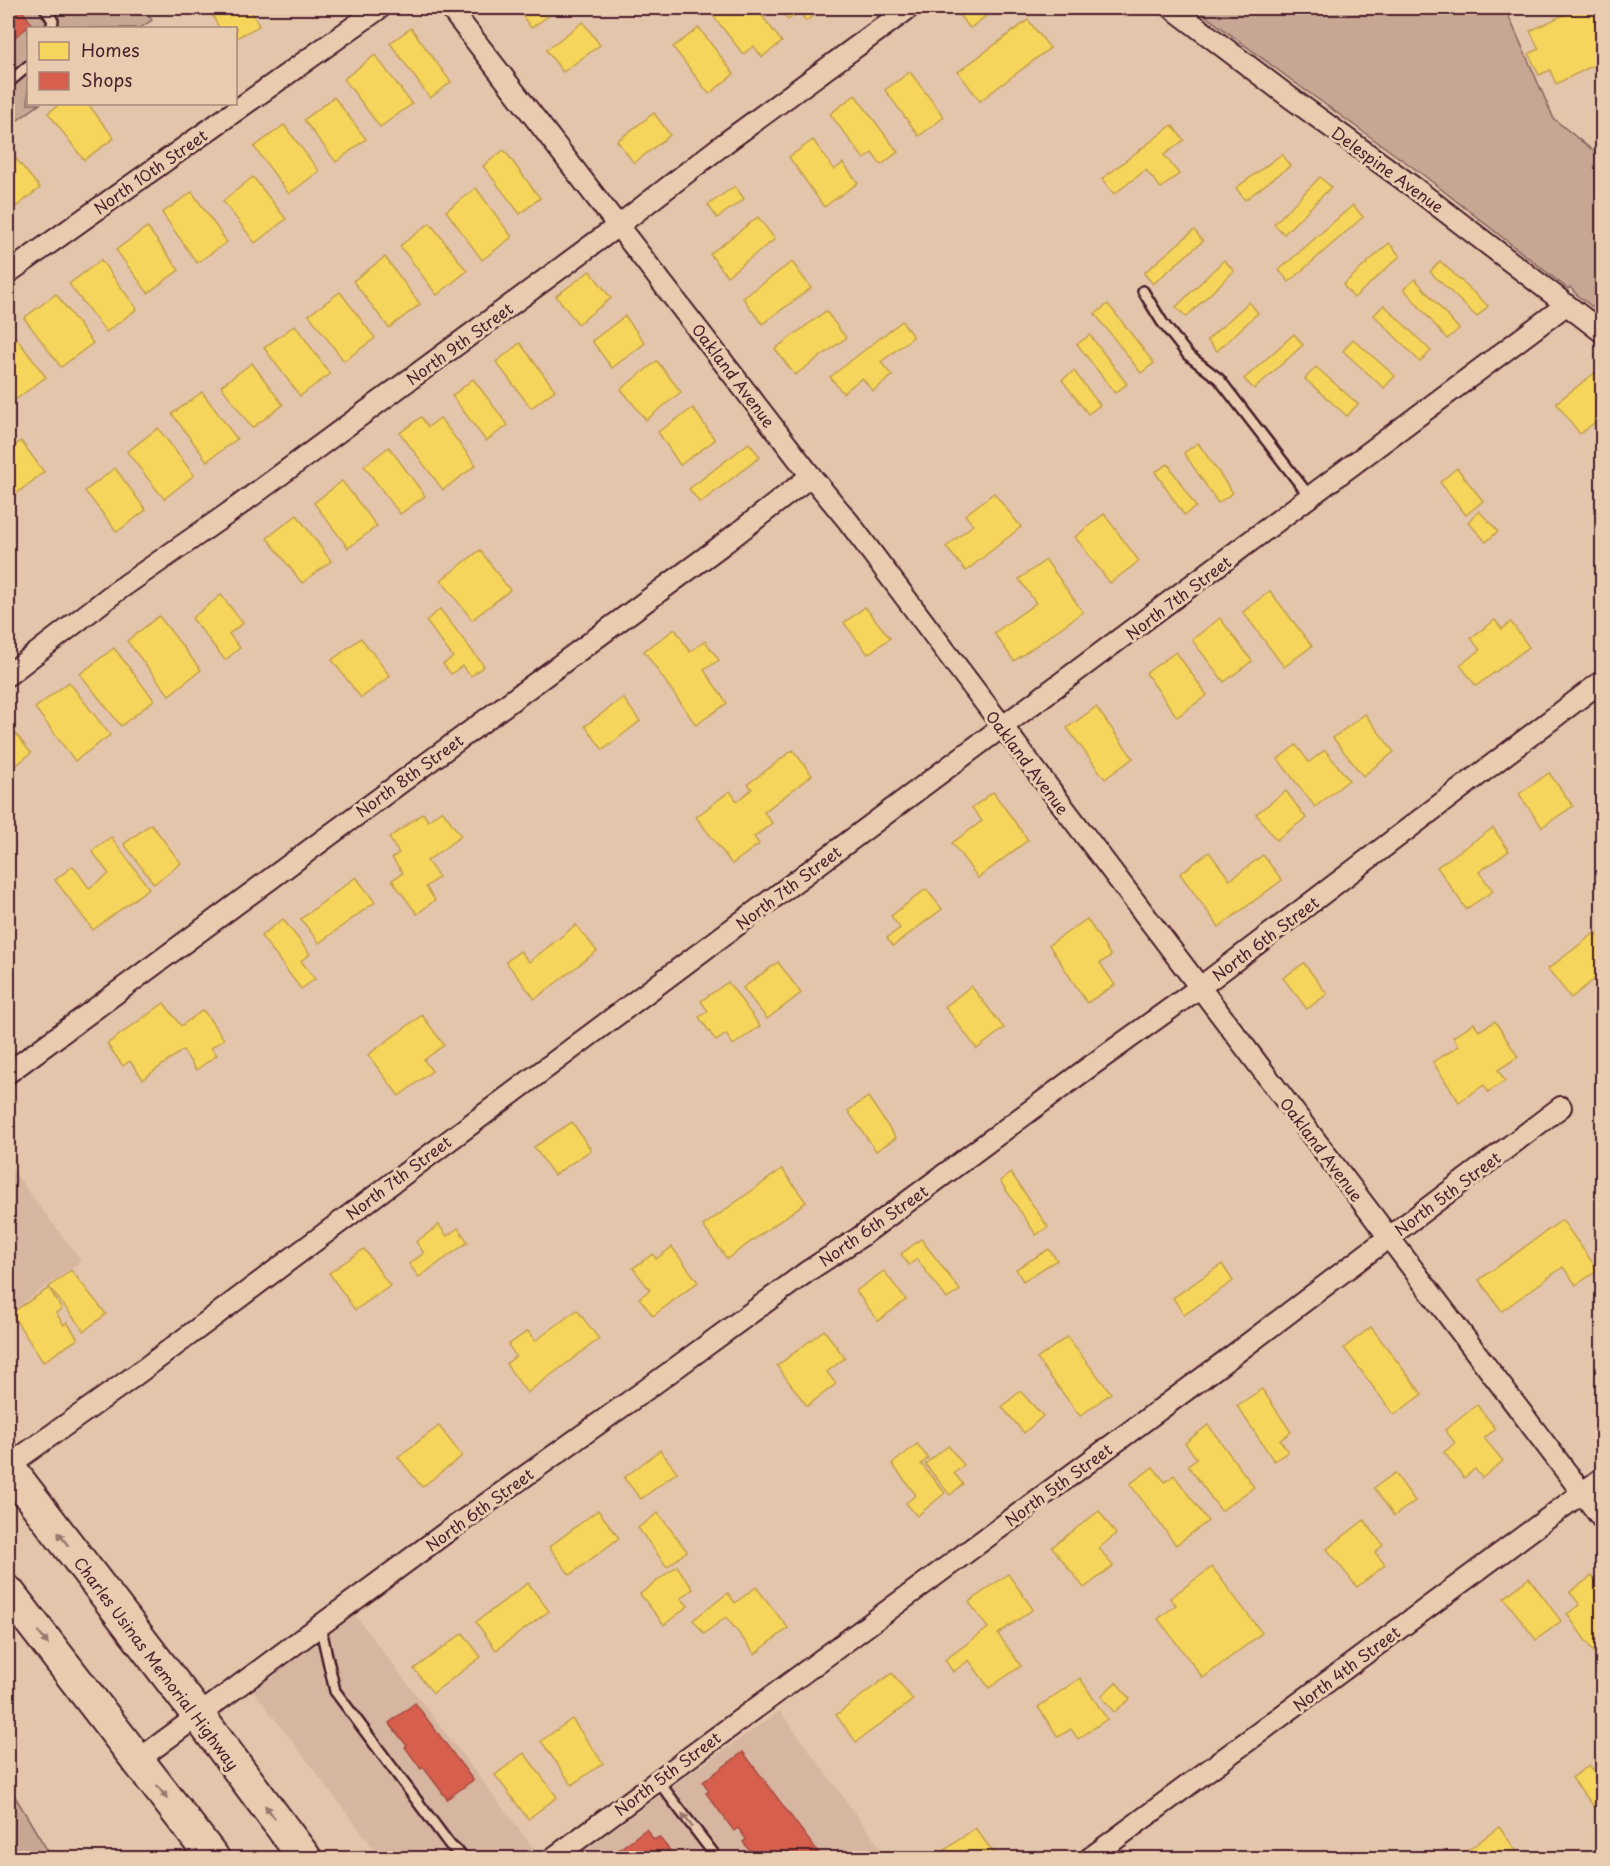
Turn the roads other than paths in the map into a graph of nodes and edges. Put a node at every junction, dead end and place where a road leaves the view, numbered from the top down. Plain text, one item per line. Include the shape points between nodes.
1 (45, 8) edge
2 (380, 8) edge
3 (450, 8) edge
4 (909, 8) edge
5 (1172, 8) edge
6 (51, 27) edge
7 (27, 67) edge
8 (8, 83) edge
9 (619, 225) junction
10 (8, 273) edge
11 (1143, 291) dead end
12 (1566, 305) junction
13 (1602, 333) edge
14 (811, 476) junction
15 (1310, 497) junction
16 (8, 675) edge
17 (1602, 681) edge
18 (1003, 728) junction
19 (1199, 988) junction
20 (8, 1073) edge
21 (1561, 1107) dead end
22 (1388, 1238) junction
23 (8, 1467) edge
24 (1602, 1478) edge
25 (1582, 1493) junction
26 (1602, 1519) edge
27 (8, 1592) edge
28 (320, 1625) junction
29 (198, 1715) junction
30 (138, 1760) junction
31 (658, 1781) junction
32 (213, 1858) edge
33 (305, 1858) edge
34 (464, 1858) edge
35 (553, 1858) edge
36 (717, 1858) edge
37 (1090, 1858) edge

1 - 6 lane via 53,21
2 - 10 street, North 10th Street
3 - 9 street, Oakland Avenue
4 - 9 street, North 9th Street
5 - 12 street, Delespine Avenue
7 - 8 lane
9 - 14 street, Oakland Avenue
9 - 16 street, North 9th Street via 114,593
11 - 15 lane via 1188,355 1219,380
12 - 13 street, Delespine Avenue
12 - 15 street, North 7th Street
14 - 18 street, Oakland Avenue
14 - 20 street, North 8th Street
15 - 18 street, North 7th Street
17 - 19 street, North 6th Street
18 - 19 street, Oakland Avenue
18 - 23 street, North 7th Street
19 - 22 street, Oakland Avenue
19 - 28 street, North 6th Street
21 - 22 street, North 5th Street
22 - 25 street, Oakland Avenue
22 - 31 street, North 5th Street
29 -> 23 highway, Charles Usinas Memorial Highway
24 - 25 street, North 4th Street
25 - 26 street, Oakland Avenue
25 - 37 street, North 4th Street
27 -> 30 highway
28 - 29 street, North 6th Street
28 - 34 lane via 335,1691 450,1845
29 - 30 street, North 6th Street
33 -> 29 highway, Charles Usinas Memorial Highway
30 -> 32 highway
31 - 35 street, North 5th Street
36 -> 31 lane

